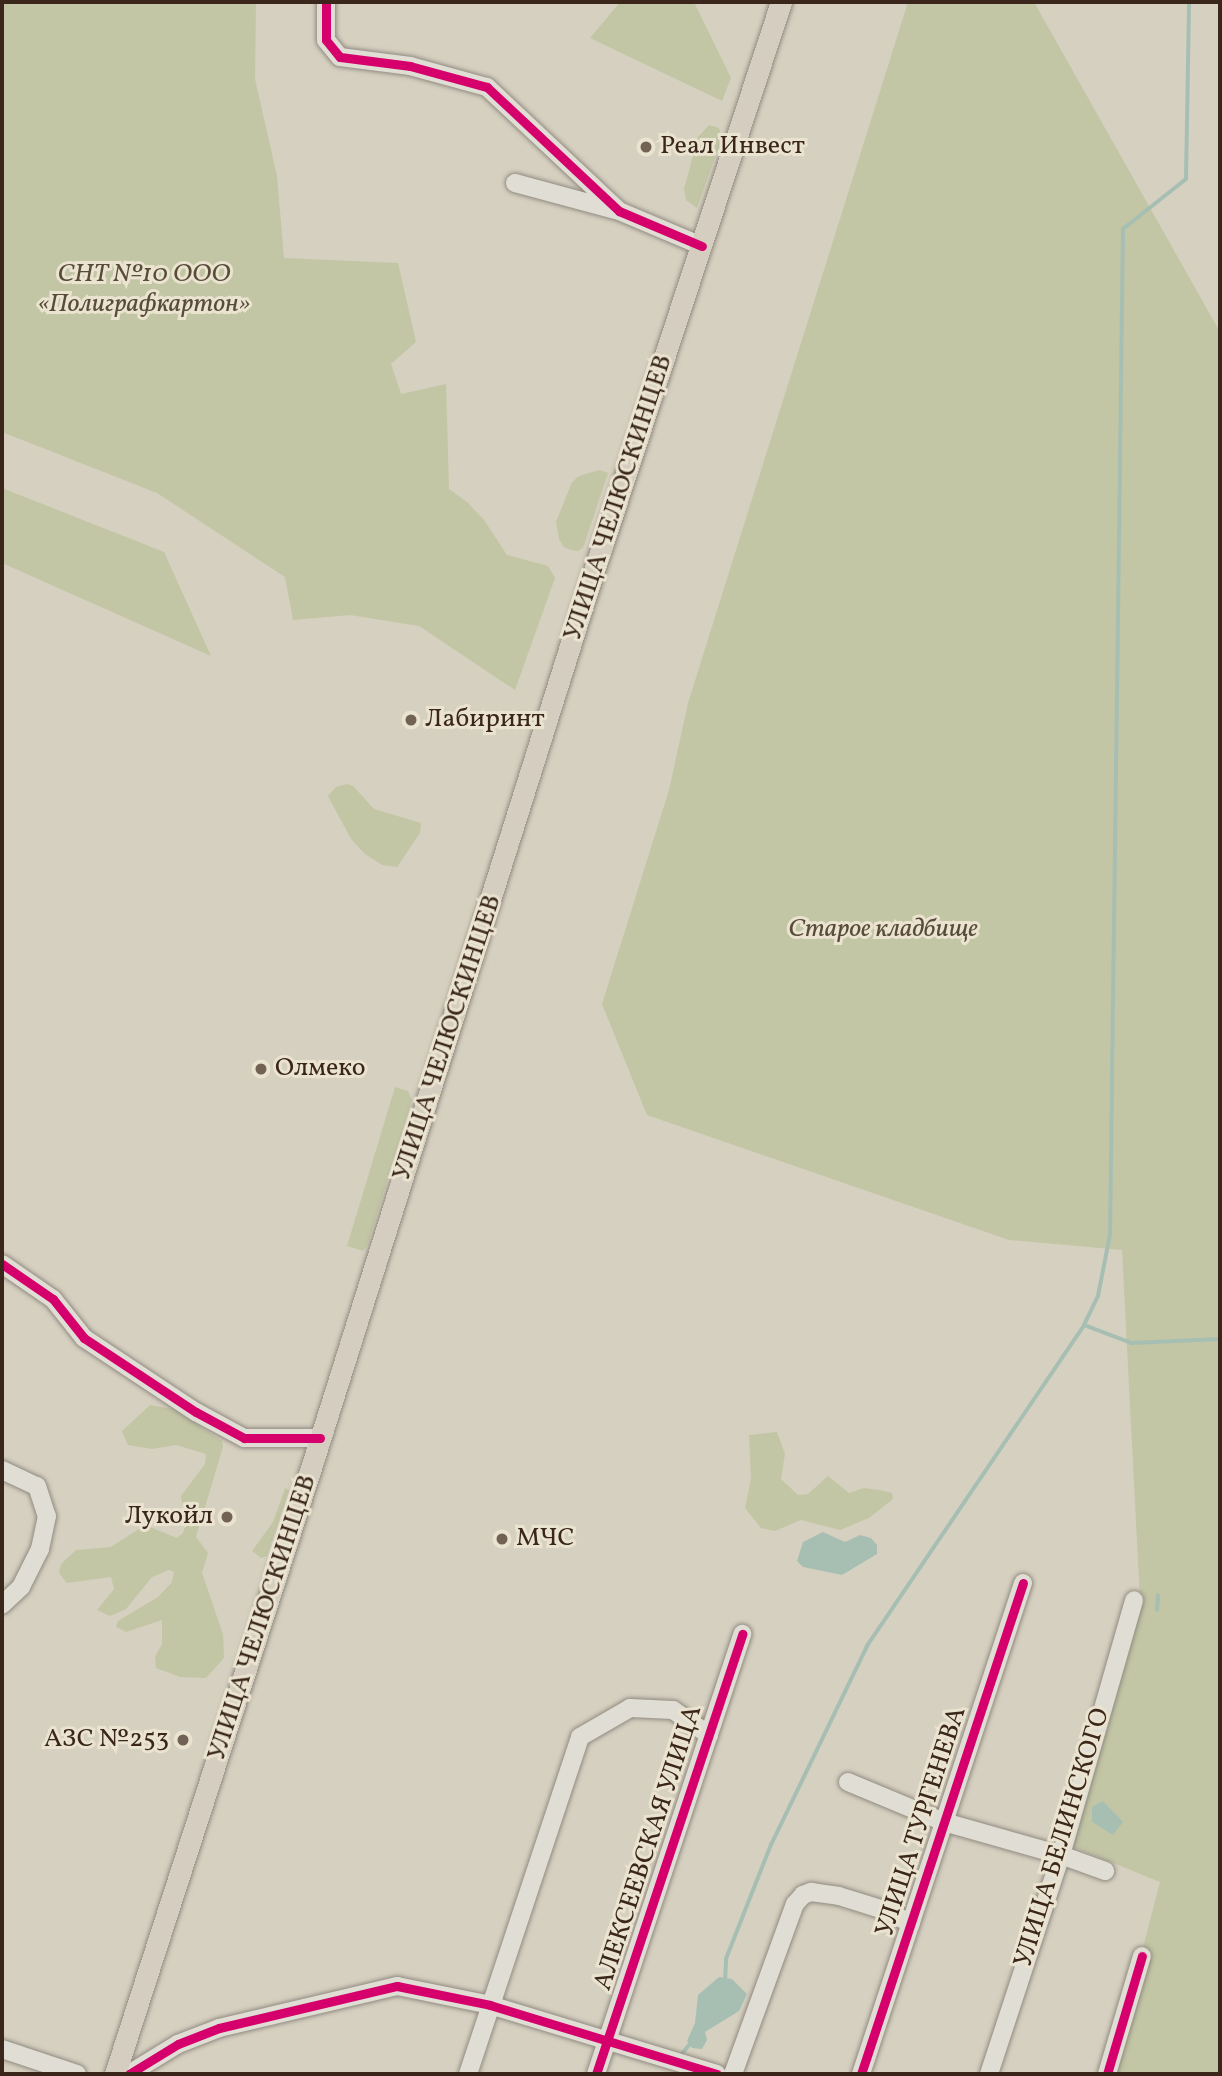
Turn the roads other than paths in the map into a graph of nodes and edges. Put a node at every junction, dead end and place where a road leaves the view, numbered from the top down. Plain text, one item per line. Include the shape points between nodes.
1 (326, 2) edge
2 (781, 2) edge
3 (514, 183) dead end
4 (619, 211) junction
5 (702, 246) junction
6 (2, 1264) edge
7 (320, 1438) junction
8 (2, 1470) edge
9 (1023, 1583) dead end
10 (1134, 1600) dead end
11 (2, 1605) edge
12 (742, 1634) dead end
13 (709, 1735) junction
14 (848, 1782) dead end
15 (944, 1822) junction
16 (1060, 1855) junction
17 (1105, 1871) dead end
18 (911, 1924) junction
19 (1142, 1956) dead end
20 (490, 2005) junction
21 (607, 2040) junction
22 (2, 2049) edge
23 (77, 2074) edge
24 (115, 2074) edge
25 (129, 2074) edge
26 (468, 2074) edge
27 (596, 2074) edge
28 (717, 2074) edge
29 (733, 2074) edge
30 (861, 2074) edge
31 (989, 2074) edge
32 (1107, 2074) edge

1 - 4 street via 326,40 340,57 410,66 487,87
2 - 5 main road, УЛИЦА ЧЕЛЮСКИНЦЕВ
3 - 4 street
4 - 5 street
5 - 7 main road, УЛИЦА ЧЕЛЮСКИНЦЕВ via 589,586
6 - 7 street via 53,1299 84,1338 232,1432 244,1438
7 - 24 main road, УЛИЦА ЧЕЛЮСКИНЦЕВ
8 - 11 street via 37,1486 47,1516 40,1549 21,1587
9 - 15 street, УЛИЦА ТУРГЕНЕВА
10 - 16 street, УЛИЦА БЕЛИНСКОГО
12 - 13 street, АЛЕКСЕЕВСКАЯ УЛИЦА
13 - 20 street via 673,1710 630,1708 580,1737
13 - 21 street, АЛЕКСЕЕВСКАЯ УЛИЦА
14 - 15 street
15 - 16 street
15 - 18 street, УЛИЦА ТУРГЕНЕВА
16 - 17 street
16 - 31 street, УЛИЦА БЕЛИНСКОГО
18 - 29 street via 839,1896 803,1895 795,1904
18 - 30 street, УЛИЦА ТУРГЕНЕВА
19 - 32 street
20 - 21 street
20 - 25 street via 397,1986 219,2028 178,2044
20 - 26 street
21 - 27 street, АЛЕКСЕЕВСКАЯ УЛИЦА
21 - 28 street
22 - 23 street

